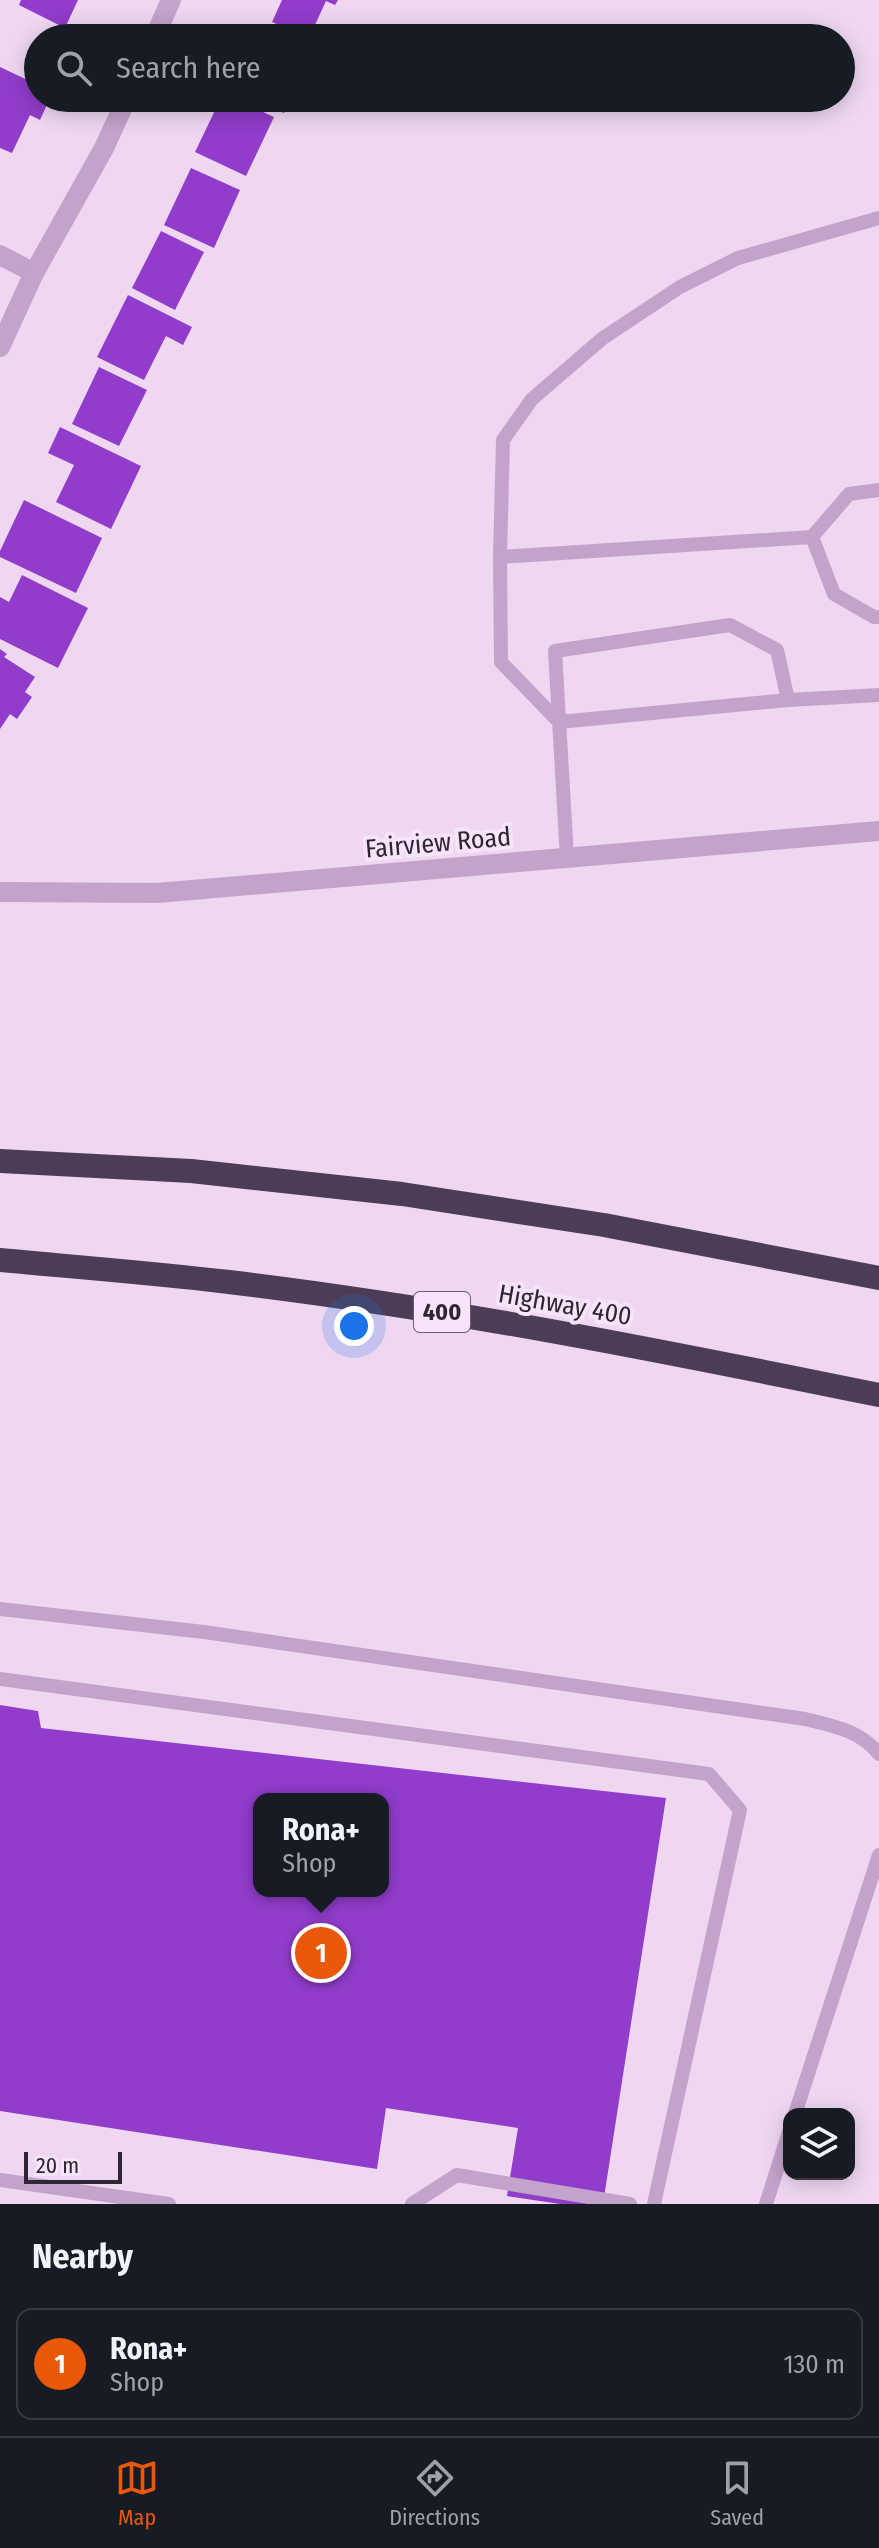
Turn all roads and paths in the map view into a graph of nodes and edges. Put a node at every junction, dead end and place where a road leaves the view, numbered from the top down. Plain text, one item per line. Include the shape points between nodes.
1 (171, 0) edge
2 (160, 24) edge
3 (121, 112) edge
4 (879, 218) edge
5 (0, 255) edge
6 (34, 273) junction
7 (0, 347) edge
8 (879, 490) edge
9 (812, 537) junction
10 (500, 557) junction
11 (879, 617) edge
12 (879, 695) edge
13 (788, 700) junction
14 (559, 722) junction
15 (879, 831) edge
16 (567, 858) junction
17 (0, 892) edge
18 (0, 1161) edge
19 (0, 1260) edge
20 (879, 1278) edge
21 (879, 1395) edge
22 (0, 1609) edge
23 (0, 1679) edge
24 (879, 1754) edge
25 (879, 1855) edge
26 (797, 2108) edge
27 (783, 2151) edge
28 (0, 2180) edge
29 (169, 2204) edge
30 (412, 2204) edge
31 (630, 2204) edge
32 (654, 2204) edge
33 (766, 2204) edge

1 - 2 street
3 - 6 street
4 - 10 lane via 738,258 680,287 603,338 532,399 503,440
5 - 6 street
6 - 7 street
8 - 9 lane via 849,494
9 - 10 lane
9 - 11 lane via 834,594
10 - 14 lane via 501,662
12 - 13 lane
13 - 14 lane
13 - 14 lane via 777,650 730,625 555,651
14 - 16 lane
15 - 16 street, Fairview Road
16 - 17 street, Fairview Road via 157,893
18 - 20 highway via 191,1171 402,1194 604,1225
19 - 21 highway, Highway 400 / 400 via 229,1282 424,1309
22 - 24 lane via 204,1632 805,1719 852,1732
23 - 32 lane via 709,1774 740,1810
25 - 26 lane
27 - 33 lane
28 - 29 lane
30 - 31 lane via 457,2175

